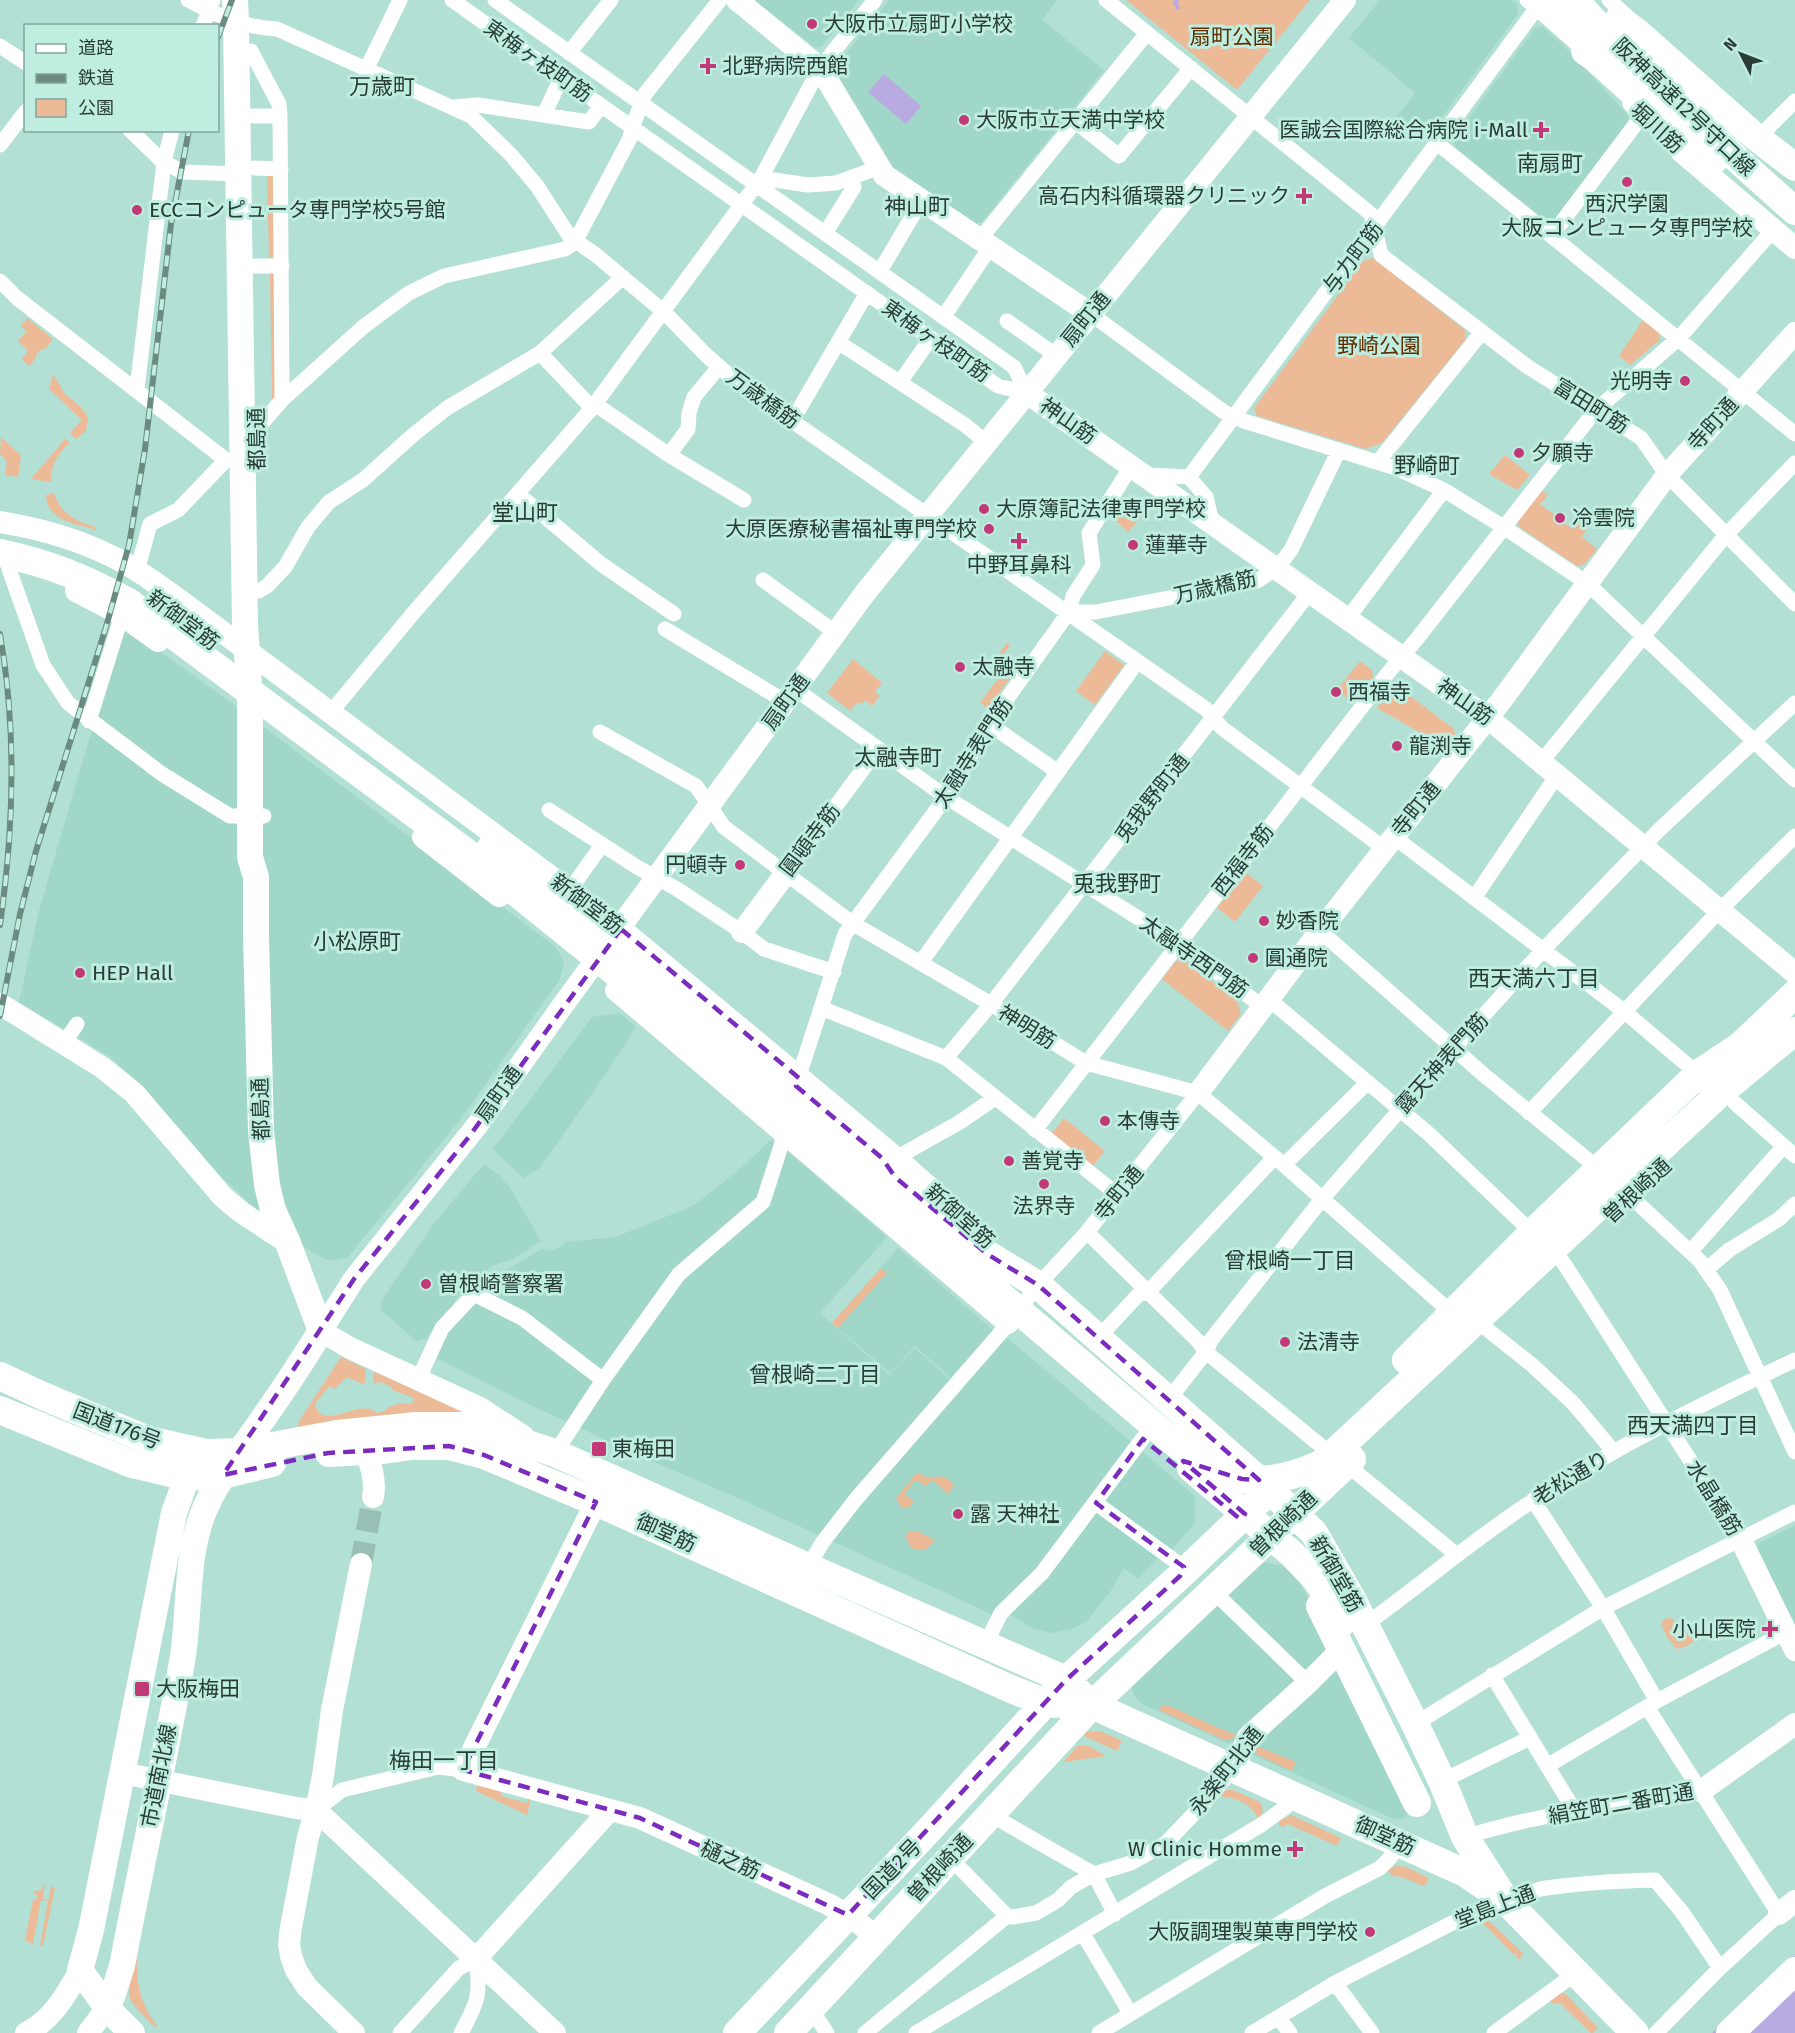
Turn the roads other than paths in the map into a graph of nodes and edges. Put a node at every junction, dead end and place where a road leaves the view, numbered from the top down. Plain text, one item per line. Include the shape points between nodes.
1 (188, 0) edge
2 (400, 0) edge
3 (495, 0) edge
4 (611, 0) edge
5 (720, 0) edge
6 (736, 0) edge
7 (875, 0) edge
8 (1106, 0) edge
9 (1345, 0) edge
10 (1573, 0) edge
11 (458, 2) edge
12 (1537, 2) edge
13 (1609, 6) edge
14 (208, 12) edge
15 (244, 20) edge
16 (1147, 33) junction
17 (0, 46) edge
18 (1585, 51) junction
19 (569, 52) junction
20 (24, 62) edge
21 (367, 68) junction
22 (820, 68) junction
23 (1191, 68) junction
24 (561, 78) junction
25 (1795, 101) edge
26 (641, 103) junction
27 (601, 106) junction
28 (449, 107) junction
29 (24, 113) edge
30 (544, 115) junction
31 (253, 116) junction
32 (280, 116) junction
33 (1251, 117) junction
34 (1641, 117) junction
35 (1076, 122) junction
36 (632, 128) junction
37 (132, 132) edge
38 (172, 132) edge
39 (1762, 134) junction
40 (1687, 137) junction
41 (2, 139) edge
42 (1437, 143) junction
43 (1795, 159) edge
44 (164, 162) junction
45 (880, 167) junction
46 (1795, 167) edge
47 (280, 169) junction
48 (246, 171) junction
49 (851, 178) junction
50 (759, 181) junction
51 (1795, 189) edge
52 (922, 200) junction
53 (1795, 201) edge
54 (742, 204) junction
55 (1795, 211) edge
56 (1376, 228) junction
57 (1784, 231) edge
58 (826, 232) junction
59 (1552, 235) junction
60 (575, 242) junction
61 (986, 243) junction
62 (1795, 248) edge
63 (255, 266) junction
64 (282, 266) junction
65 (880, 271) junction
66 (623, 277) junction
67 (0, 281) edge
68 (867, 293) junction
69 (664, 312) junction
70 (1091, 314) junction
71 (944, 316) junction
72 (1007, 321) dead end
73 (1482, 332) junction
74 (1795, 333) edge
75 (931, 338) junction
76 (1679, 338) junction
77 (838, 342) junction
78 (540, 353) junction
79 (1057, 356) junction
80 (719, 367) junction
81 (900, 382) junction
82 (137, 389) junction
83 (1742, 392) junction
84 (1027, 393) junction
85 (282, 400) junction
86 (593, 406) junction
87 (1595, 411) junction
88 (1234, 417) junction
89 (792, 421) junction
90 (256, 430) junction
91 (1795, 434) edge
92 (987, 443) junction
93 (1339, 450) junction
94 (669, 455) junction
95 (242, 459) junction
96 (1378, 462) junction
97 (1795, 463) edge
98 (1139, 470) junction
99 (1667, 475) junction
100 (1190, 477) junction
101 (1444, 490) junction
102 (518, 494) junction
103 (744, 500) dead end
104 (928, 515) junction
105 (0, 522) edge
106 (1212, 522) junction
107 (1505, 528) junction
108 (0, 536) edge
109 (1725, 536) junction
110 (3, 564) edge
111 (1277, 568) junction
112 (137, 571) junction
113 (763, 580) dead end
114 (1587, 583) junction
115 (259, 591) junction
116 (1310, 592) junction
117 (1795, 604) edge
118 (1069, 612) junction
119 (674, 614) dead end
120 (122, 615) junction
121 (1348, 618) junction
122 (665, 629) dead end
123 (836, 633) junction
124 (1643, 635) junction
125 (255, 656) junction
126 (1402, 658) junction
127 (1137, 662) junction
128 (790, 695) junction
129 (1795, 703) edge
130 (257, 707) junction
131 (331, 712) junction
132 (1214, 718) junction
133 (1488, 718) junction
134 (89, 721) junction
135 (989, 724) junction
136 (600, 732) dead end
137 (1755, 741) junction
138 (878, 749) junction
139 (1550, 767) junction
140 (1058, 771) junction
141 (1795, 780) edge
142 (1300, 786) junction
143 (946, 797) junction
144 (710, 806) junction
145 (549, 810) dead end
146 (248, 817) junction
147 (1795, 836) edge
148 (1010, 838) junction
149 (1389, 843) junction
150 (602, 845) junction
151 (1643, 846) junction
152 (478, 851) junction
153 (786, 873) junction
154 (657, 879) junction
155 (1085, 884) junction
156 (569, 891) junction
157 (1474, 898) junction
158 (1719, 911) junction
159 (852, 923) junction
160 (621, 929) junction
161 (742, 932) junction
162 (1320, 932) junction
163 (1178, 943) junction
164 (1543, 950) junction
165 (921, 962) junction
166 (590, 968) junction
167 (834, 972) junction
168 (1795, 974) edge
169 (1795, 994) edge
170 (0, 1004) edge
171 (991, 1004) junction
172 (1265, 1004) junction
173 (821, 1008) junction
174 (1625, 1012) junction
175 (76, 1024) dead end
176 (1795, 1032) edge
177 (64, 1043) junction
178 (1454, 1048) junction
179 (946, 1058) junction
180 (1086, 1064) junction
181 (799, 1078) junction
182 (1368, 1082) junction
183 (1716, 1089) junction
184 (1198, 1094) junction
185 (995, 1098) junction
186 (1401, 1109) junction
187 (1529, 1113) junction
188 (1035, 1130) junction
189 (782, 1132) junction
190 (1791, 1150) edge
191 (896, 1158) junction
192 (1279, 1162) junction
193 (1599, 1169) junction
194 (1118, 1195) junction
195 (1630, 1196) junction
196 (1322, 1199) junction
197 (1795, 1204) edge
198 (1087, 1232) junction
199 (1532, 1233) junction
200 (288, 1243) junction
201 (1690, 1252) junction
202 (1563, 1262) junction
203 (1706, 1270) junction
204 (1038, 1285) junction
205 (1148, 1292) junction
206 (1453, 1314) junction
207 (1008, 1323) junction
208 (1488, 1330) junction
209 (321, 1331) junction
210 (1098, 1338) junction
211 (1206, 1352) junction
212 (1795, 1359) edge
213 (0, 1376) edge
214 (1760, 1376) junction
215 (418, 1380) junction
216 (603, 1380) junction
217 (1169, 1399) junction
218 (0, 1410) edge
219 (1667, 1422) junction
220 (258, 1426) junction
221 (1143, 1438) junction
222 (1320, 1445) junction
223 (549, 1450) junction
224 (366, 1451) junction
225 (240, 1452) junction
226 (1614, 1452) junction
227 (1795, 1452) edge
228 (215, 1464) junction
229 (1346, 1464) junction
230 (187, 1477) junction
231 (1270, 1490) junction
232 (373, 1497) tunnel mouth
233 (1533, 1500) junction
234 (596, 1502) junction
235 (1096, 1503) junction
236 (1229, 1511) junction
237 (1795, 1512) edge
238 (1294, 1513) junction
239 (1740, 1538) junction
240 (1265, 1541) junction
241 (1457, 1555) junction
242 (361, 1564) tunnel mouth
243 (808, 1567) junction
244 (1184, 1571) junction
245 (1213, 1591) junction
246 (1603, 1608) junction
247 (1365, 1625) junction
248 (1790, 1641) edge
249 (985, 1645) junction
250 (1342, 1649) junction
251 (1492, 1675) junction
252 (1066, 1680) junction
253 (1308, 1683) junction
254 (1046, 1704) junction
255 (1652, 1704) junction
256 (1092, 1705) junction
257 (1795, 1724) edge
258 (1406, 1727) junction
259 (1530, 1738) junction
260 (1547, 1766) junction
261 (1234, 1768) junction
262 (463, 1770) junction
263 (122, 1773) junction
264 (158, 1781) junction
265 (1442, 1781) junction
266 (1701, 1791) junction
267 (1298, 1798) junction
268 (1417, 1803) junction
269 (316, 1810) junction
270 (1574, 1810) junction
271 (609, 1811) junction
272 (991, 1813) junction
273 (1465, 1837) junction
274 (1400, 1843) junction
275 (962, 1870) dead end
276 (1094, 1874) junction
277 (1506, 1901) junction
278 (1787, 1907) edge
279 (1115, 1914) junction
280 (848, 1915) junction
281 (1007, 1916) junction
282 (1083, 1934) junction
283 (877, 1937) junction
284 (476, 1959) junction
285 (1720, 1968) junction
286 (80, 1970) junction
287 (1795, 1971) edge
288 (1576, 1973) junction
289 (1335, 1983) junction
290 (107, 2008) junction
291 (811, 2009) junction
292 (1129, 2015) junction
293 (1278, 2017) junction
294 (26, 2033) edge
295 (88, 2033) edge
296 (132, 2033) edge
297 (354, 2033) edge
298 (400, 2033) edge
299 (461, 2033) edge
300 (555, 2033) edge
301 (737, 2033) edge
302 (788, 2033) edge
303 (827, 2033) edge
304 (865, 2033) edge
305 (916, 2033) edge
306 (1099, 2033) edge
307 (1252, 2033) edge
308 (1290, 2033) edge
309 (1372, 2033) edge
310 (1494, 2033) edge
311 (1635, 2033) edge
312 (1656, 2033) edge
313 (1730, 2033) edge

1 - 14 street
2 - 21 street
3 - 19 street, 東梅ヶ枝町筋
4 - 19 street
5 - 26 street
6 - 22 street
7 - 22 street
8 - 16 street
9 - 33 street, 扇町通
10 - 53 street
10 - 55 highway, 阪神高速12号守口線
11 - 24 street, 東梅ヶ枝町筋
12 - 18 street, 堀川筋
12 - 40 street via 1618,64
12 - 42 street, 与力町筋
13 - 39 street
13 - 46 highway via 1752,134
13 - 51 highway, 阪神高速12号守口線 via 1635,38
14 - 15 street
15 - 21 street via 277,29
15 - 31 main road, 都島通
15 - 32 street
15 - 48 main road, 都島通
16 - 23 street
16 - 35 street
17 - 20 street
18 - 34 street, 堀川筋
18 - 40 highway
19 - 26 street, 東梅ヶ枝町筋
21 - 28 street
22 - 45 street
22 - 50 street
23 - 33 street
23 - 35 street via 1119,156
24 - 27 street, 東梅ヶ枝町筋
24 - 30 street
25 - 39 street
26 - 36 street
26 - 50 street, 東梅ヶ枝町筋
27 - 30 street via 588,122
27 - 36 street, 東梅ヶ枝町筋
28 - 30 street via 478,105
28 - 60 street via 471,116 512,156
29 - 41 street
31 - 32 street
31 - 48 main road, 都島通
32 - 47 street
33 - 56 street via 1371,214
33 - 70 street, 扇町通
34 - 57 street, 堀川筋
34 - 59 street
35 - 61 street
36 - 54 street, 東梅ヶ枝町筋
36 - 60 street
37 - 44 street
38 - 44 street
39 - 43 street
40 - 57 highway via 1739,182
42 - 56 street, 与力町筋
42 - 59 street
44 - 48 street via 182,172
44 - 82 street
45 - 49 street
45 - 52 street via 884,175
47 - 48 street
47 - 64 street
48 - 63 main road, 都島通
48 - 95 main road, 都島通
49 - 50 street via 808,185
49 - 58 street via 854,187
50 - 54 street
50 - 58 street, 東梅ヶ枝町筋
52 - 61 street
52 - 65 street
54 - 68 street, 東梅ヶ枝町筋
54 - 69 street
56 - 73 street, 富田町筋 via 1381,255
56 - 88 street, 与力町筋
57 - 62 street, 堀川筋
57 - 76 street, 西福寺筋
58 - 65 street, 東梅ヶ枝町筋
59 - 76 street
60 - 66 street, 万歳橋筋
60 - 85 street via 565,249 444,276 409,292 363,327
61 - 70 street
61 - 71 street
63 - 64 street
63 - 90 main road, 都島通
64 - 85 street
65 - 71 street, 東梅ヶ枝町筋
66 - 69 street, 万歳橋筋
66 - 78 street
67 - 82 street
68 - 75 street, 東梅ヶ枝町筋
68 - 77 street
69 - 80 street, 万歳橋筋
69 - 86 street
70 - 79 street, 扇町通
70 - 88 street
71 - 84 street, 東梅ヶ枝町筋 via 1014,367
72 - 79 street
73 - 87 street, 富田町筋
73 - 96 street
74 - 83 street, 寺町通
75 - 81 street
75 - 84 street, 東梅ヶ枝町筋 via 998,386
76 - 83 street
76 - 87 street, 西福寺筋
77 - 81 street
77 - 89 street
78 - 86 street
78 - 115 street via 460,400 412,435 363,480 329,502 308,526 285,567
79 - 84 street, 扇町通
80 - 89 street, 万歳橋筋
80 - 94 street via 694,397 688,429
81 - 92 street
82 - 95 street
83 - 91 street
83 - 99 street, 寺町通
84 - 92 street, 扇町通
84 - 98 street, 神山筋
85 - 90 street
86 - 94 street
86 - 102 street
87 - 99 street, 富田町筋 via 1641,438
87 - 107 street, 西福寺筋
88 - 93 street
88 - 100 street, 与力町筋
89 - 104 street, 万歳橋筋
90 - 95 main road, 都島通
92 - 104 street, 扇町通
93 - 96 street
93 - 111 street via 1291,550
94 - 103 street
95 - 112 street via 178,510 150,524
95 - 115 main road, 都島通
95 - 125 main road, 都島通 via 245,624
96 - 101 street
97 - 109 street
98 - 100 street
98 - 106 street, 神山筋
98 - 118 street, 太融寺表門筋 via 1089,533 1093,565 1073,596
99 - 109 street, 富田町筋
99 - 114 street, 寺町通
100 - 106 street via 1206,497
101 - 107 street
101 - 121 street
102 - 119 street via 601,564
102 - 131 street
104 - 118 street, 万歳橋筋
104 - 123 street, 扇町通
105 - 112 street, 新御堂筋 via 68,538 113,556
106 - 111 street, 神山筋
107 - 114 street
107 - 126 street, 西福寺筋
108 - 152 highway, 新御堂筋 via 58,549 136,586
109 - 117 street, 富田町筋
109 - 124 street
110 - 120 street, 新御堂筋 via 70,589
110 - 134 street via 43,665 68,703
110 - 152 highway via 52,566 93,582 130,603
111 - 116 street, 神山筋
111 - 118 street, 万歳橋筋 via 1257,581 1096,612
112 - 125 street, 新御堂筋
113 - 123 street
114 - 124 street
114 - 133 street, 寺町通
115 - 125 main road, 都島通
116 - 121 street, 神山筋
116 - 132 street, 兎我野町通
118 - 127 street
118 - 135 street, 太融寺表門筋
120 - 130 street, 新御堂筋
120 - 134 street
121 - 126 street, 神山筋
122 - 128 street, 太融寺西門筋
123 - 128 street, 扇町通
124 - 137 street
124 - 139 street
125 - 130 main road, 都島通
125 - 131 street, 新御堂筋
126 - 133 street, 神山筋
126 - 142 street, 西福寺筋
127 - 132 street
127 - 140 street
128 - 138 street, 太融寺西門筋
128 - 144 street, 扇町通
129 - 137 street, 露天神表門筋
130 - 146 main road, 都島通
130 - 166 street, 新御堂筋
131 - 156 street, 新御堂筋
132 - 142 street
132 - 155 street, 兎我野町通
133 - 139 street, 神山筋
133 - 149 street, 寺町通
134 - 146 street via 162,774
135 - 140 street
135 - 143 street, 太融寺表門筋
136 - 144 street, 神明筋 via 696,786
137 - 141 street
137 - 151 street, 露天神表門筋
138 - 143 street, 太融寺西門筋
138 - 153 street, 圓頓寺筋
139 - 151 street, 神山筋
139 - 157 street
140 - 148 street
142 - 149 street
142 - 163 street, 西福寺筋
143 - 148 street, 太融寺西門筋
143 - 159 street, 太融寺表門筋
144 - 153 street, 神明筋 via 724,827
144 - 154 street, 扇町通
145 - 150 street
146 - 200 main road, 都島通 via 250,857 256,878 263,1156 269,1198
147 - 158 street
148 - 155 street, 太融寺西門筋
148 - 165 street
149 - 157 street
149 - 162 street, 寺町通
150 - 154 street
150 - 156 street
151 - 158 street, 神山筋
151 - 164 street, 露天神表門筋
152 - 183 highway via 521,880 626,964 1188,1440 1226,1460 1256,1466 1289,1463 1329,1442
152 - 204 highway via 606,937 987,1254
152 - 207 highway via 504,889 930,1243
152 - 258 highway via 526,868 602,924 882,1158 953,1262 978,1288 1312,1575
153 - 159 street, 神明筋
153 - 161 street, 圓頓寺筋
154 - 160 street, 扇町通
154 - 161 street
155 - 163 street, 太融寺西門筋
155 - 171 street, 兎我野町通
156 - 160 street, 新御堂筋
157 - 164 street
158 - 168 street, 神山筋
158 - 174 street
159 - 165 street, 神明筋
159 - 167 street, 太融寺表門筋
160 - 166 street, 扇町通
160 - 181 street, 新御堂筋
161 - 167 street via 764,949
162 - 172 street, 寺町通
162 - 178 street
163 - 172 street, 太融寺西門筋 via 1255,1001
163 - 180 street, 西福寺筋
164 - 174 street
164 - 178 street, 露天神表門筋
165 - 171 street, 神明筋
166 - 189 street, 新御堂筋
166 - 209 street, 扇町通 via 468,1138 354,1279
167 - 173 street, 太融寺表門筋
169 - 183 highway via 1740,1046
170 - 177 street
171 - 179 street, 兎我野町通
171 - 180 street, 神明筋
172 - 182 street, 太融寺西門筋 via 1277,1006
172 - 184 street, 寺町通
173 - 179 street
173 - 181 street, 太融寺表門筋
174 - 183 street
174 - 187 street
175 - 177 street
176 - 183 highway
177 - 200 street via 134,1093 223,1197
178 - 186 street, 露天神表門筋
178 - 187 street
179 - 185 street
180 - 184 street, 神明筋
180 - 188 street, 西福寺筋
181 - 189 street, 太融寺表門筋
181 - 191 street, 新御堂筋
182 - 186 street, 太融寺西門筋
182 - 192 street
183 - 190 street
183 - 193 highway, 曽根崎通
183 - 195 highway, 曽根崎通
184 - 192 street, 神明筋
184 - 194 street, 寺町通
185 - 188 street
185 - 191 street
186 - 196 street, 露天神表門筋
186 - 199 street, 水晶橋筋
187 - 193 street
188 - 194 street
189 - 207 street, 新御堂筋
189 - 216 street via 763,1202 679,1274
190 - 201 street
191 - 204 street, 新御堂筋
192 - 196 street, 神明筋
192 - 205 street
193 - 199 highway, 曽根崎通
194 - 198 street, 寺町通
195 - 201 street
195 - 202 highway, 曽根崎通
196 - 206 street, 神明筋
196 - 211 street, 露天神表門筋 via 1211,1340
197 - 203 street
198 - 204 street, 寺町通
198 - 205 street
199 - 202 street, 水晶橋筋
199 - 206 highway, 曽根崎通
200 - 209 main road, 都島通
201 - 203 street
202 - 208 highway, 曽根崎通
202 - 219 street, 水晶橋筋
203 - 214 street via 1720,1290
204 - 207 street, 寺町通
204 - 210 highway, 新御堂筋
205 - 210 street via 1139,1294
205 - 211 street
206 - 222 highway, 曽根崎通
207 - 221 highway, 新御堂筋
207 - 243 street via 856,1499
208 - 226 street via 1573,1403
208 - 229 highway, 曽根崎通
209 - 215 street
209 - 220 main road, 扇町通
210 - 217 highway, 新御堂筋
211 - 217 street, 露天神表門筋
211 - 222 street
212 - 214 street, 老松通り
213 - 228 highway, 国道176号 via 148,1440
214 - 219 street, 老松通り
214 - 227 street
215 - 216 street via 442,1328 474,1294 522,1317
215 - 223 street via 480,1408
216 - 223 street
217 - 231 highway, 新御堂筋
218 - 230 highway, 国道176号 via 132,1464
219 - 226 street, 老松通り
219 - 239 street, 水晶橋筋
220 - 225 main road, 扇町通
220 - 228 main road
221 - 235 street
221 - 236 highway, 新御堂筋
222 - 231 highway, 曽根崎通
223 - 225 highway, 御堂筋 via 466,1426 438,1425 337,1434
223 - 243 highway, 御堂筋
224 - 228 highway, 御堂筋
224 - 232 street via 372,1468
224 - 234 highway, 御堂筋 via 448,1446 484,1455
225 - 228 highway, 国道176号
226 - 233 street, 老松通り
228 - 230 highway, 国道176号
228 - 264 main road, 市道南北線 via 195,1543 182,1663
229 - 238 highway, 曽根崎通
229 - 241 street
230 - 263 main road, 市道南北線 via 174,1513
231 - 236 highway, 曽根崎通
231 - 238 highway, 新御堂筋
233 - 241 street, 老松通り
233 - 246 street
234 - 254 highway, 御堂筋
234 - 262 street
235 - 244 street
235 - 249 street via 1042,1573 1001,1614
236 - 240 highway, 新御堂筋
236 - 244 highway, 曽根崎通
237 - 239 street
238 - 240 highway, 曽根崎通
238 - 247 highway, 新御堂筋 via 1314,1533
239 - 246 street
239 - 248 street, 水晶橋筋
240 - 245 highway, 曽根崎通
240 - 250 highway, 新御堂筋 via 1307,1579
241 - 247 street, 老松通り
242 - 269 street
243 - 249 highway, 御堂筋
244 - 252 highway, 曽根崎通
245 - 253 street
245 - 256 highway, 曽根崎通
246 - 251 street
246 - 255 street
247 - 258 highway, 新御堂筋
248 - 255 street
249 - 252 highway, 御堂筋
250 - 253 street, 永楽町北通
250 - 268 highway, 新御堂筋
251 - 258 street
251 - 259 street
252 - 254 highway, 曽根崎通
252 - 256 highway, 御堂筋
253 - 261 street, 永楽町北通 via 1248,1737
254 - 256 highway, 御堂筋
254 - 280 highway, 国道2号
255 - 260 street
255 - 266 street
256 - 261 highway, 御堂筋
256 - 272 highway, 曽根崎通
257 - 266 street, 絹笠町二番町通
258 - 265 highway, 新御堂筋
258 - 273 highway via 1428,1793
259 - 260 street
259 - 265 street
260 - 270 street
261 - 267 highway, 御堂筋
261 - 276 street, 永楽町北通 via 1166,1843 1131,1863
262 - 269 street via 438,1767 342,1790
262 - 271 street, 樋之筋
263 - 264 street
263 - 286 main road, 市道南北線
264 - 269 street
264 - 290 main road, 市道南北線 via 122,1966
265 - 273 highway, 新御堂筋
266 - 270 street, 絹笠町二番町通
266 - 278 street
267 - 274 highway, 御堂筋
267 - 279 street
268 - 273 highway
268 - 274 highway
269 - 284 street
269 - 297 street via 291,1927 291,1956 307,1987
270 - 273 street, 絹笠町二番町通
271 - 280 street, 樋之筋 via 639,1818
271 - 284 street
272 - 276 street
272 - 283 highway, 曽根崎通
273 - 277 highway, 新御堂筋
274 - 277 highway, 御堂筋 via 1465,1873
274 - 292 street via 1380,1868 1325,1896
275 - 281 street
276 - 279 street
276 - 281 street, 永楽町北通 via 1036,1913
277 - 285 street, 堂島上通 via 1546,1888 1655,1880
277 - 288 highway, 御堂筋
277 - 289 street, 堂島上通 via 1463,1917
278 - 285 street
279 - 282 street
280 - 283 street, 樋之筋
280 - 301 highway, 国道2号
281 - 304 street
282 - 292 street
282 - 305 street
283 - 291 highway, 曽根崎通
284 - 298 street via 459,1968
284 - 299 street via 480,1986
284 - 300 street
285 - 312 street
286 - 290 main road
286 - 294 street via 49,2017
287 - 313 highway
288 - 310 street
288 - 311 highway, 御堂筋
289 - 293 street, 堂島上通
289 - 309 street
290 - 295 street
290 - 296 main road
291 - 302 highway, 曽根崎通
291 - 303 street
292 - 306 street
293 - 307 street, 堂島上通
293 - 308 street

